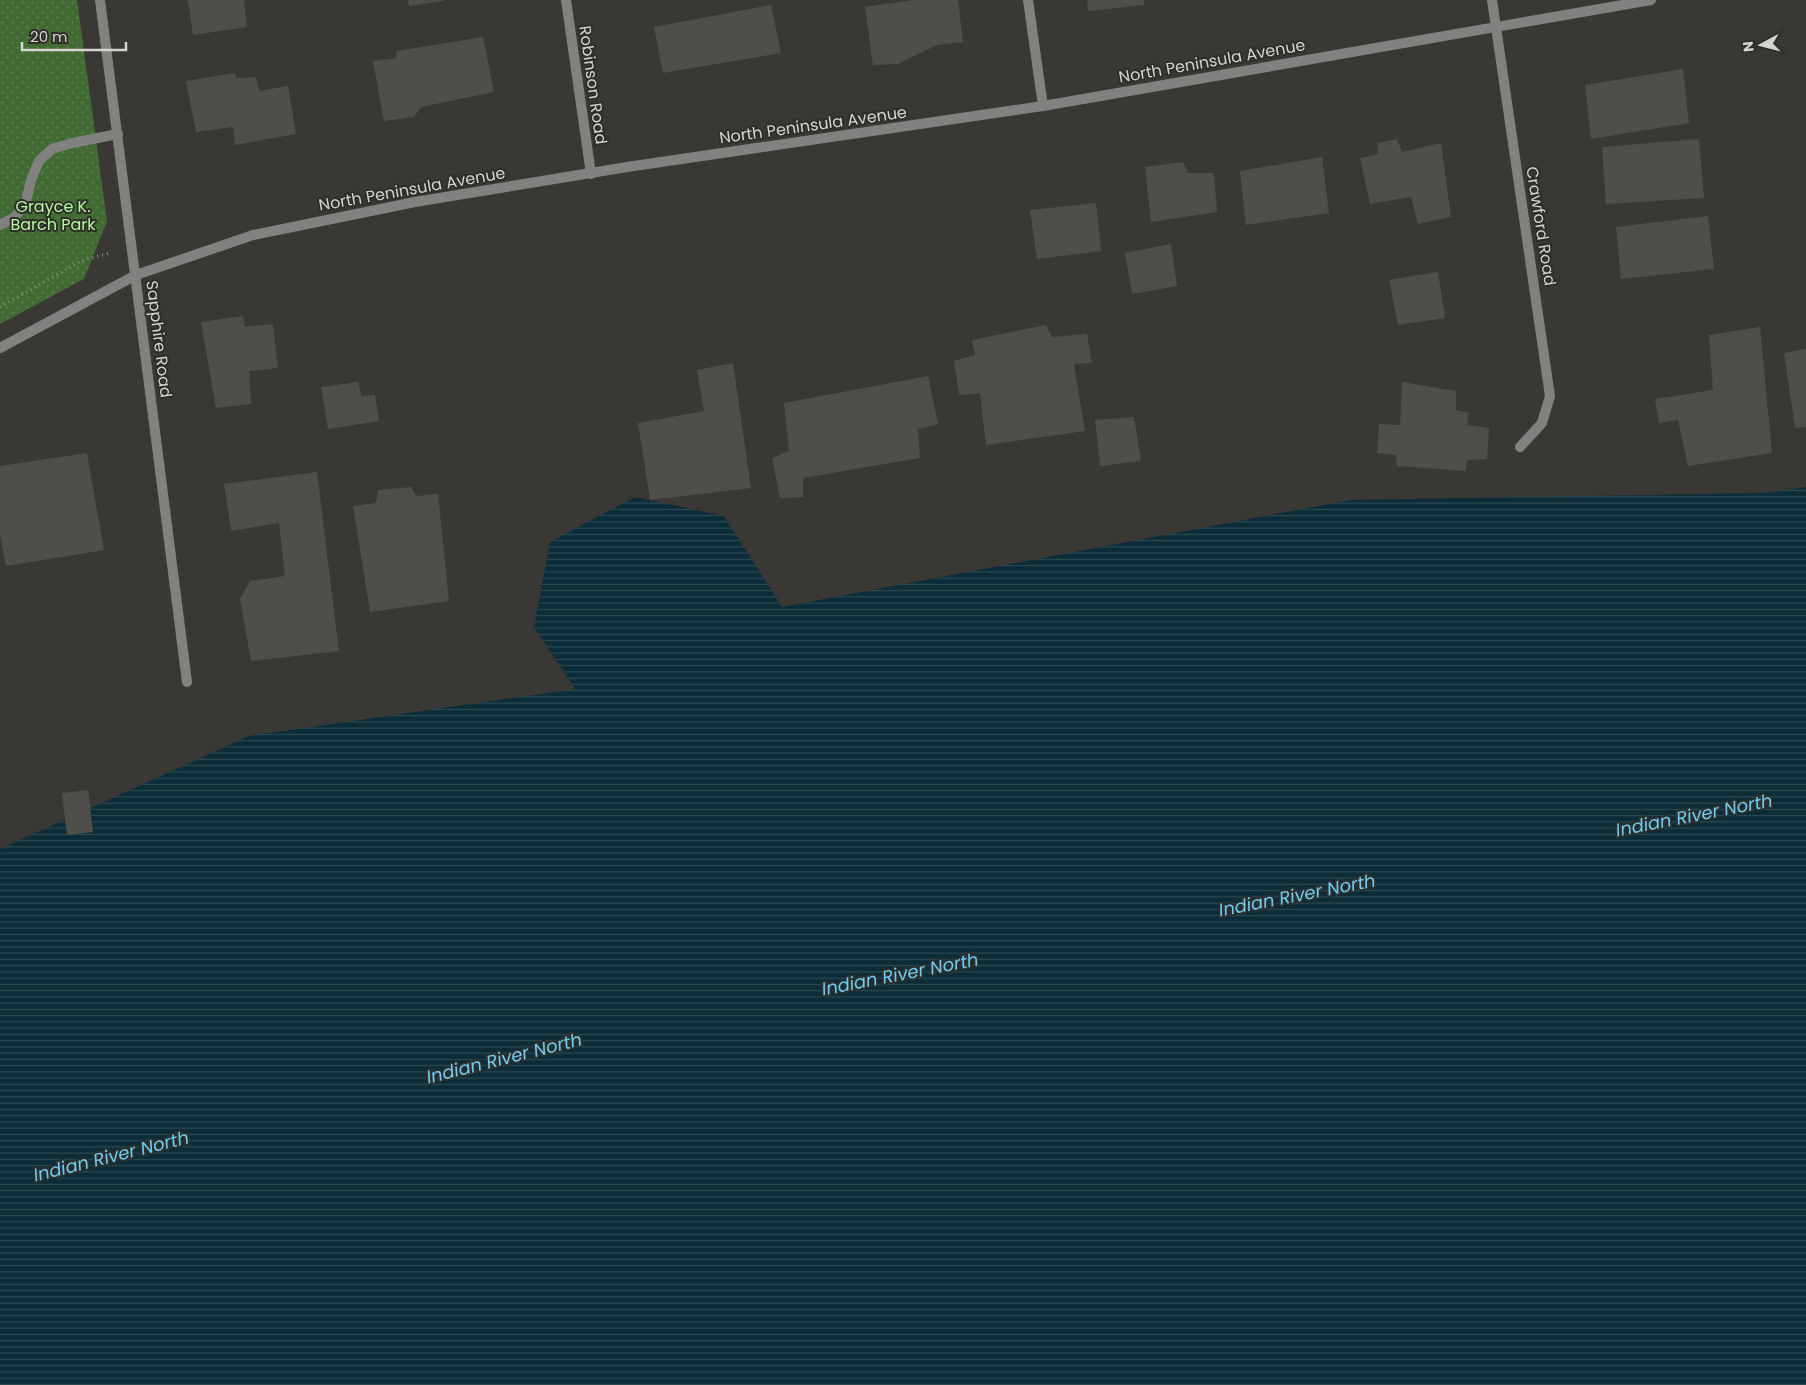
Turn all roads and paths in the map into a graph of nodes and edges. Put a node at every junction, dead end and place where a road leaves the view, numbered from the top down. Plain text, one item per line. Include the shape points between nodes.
1 (100, 0) edge
2 (566, 0) edge
3 (1028, 0) edge
4 (1492, 0) edge
5 (1651, 0) edge
6 (1496, 27) junction
7 (1043, 106) junction
8 (118, 134) junction
9 (591, 174) junction
10 (0, 225) edge
11 (109, 253) dead end
12 (136, 275) junction
13 (0, 307) edge
14 (0, 348) edge
15 (1520, 446) dead end
16 (187, 682) dead end

1 - 8 street, Sapphire Road
2 - 9 street, Robinson Road
3 - 7 street
4 - 6 street, Crawford Road
5 - 6 street, North Peninsula Avenue
6 - 7 street, North Peninsula Avenue
6 - 15 street, Crawford Road via 1550,396 1542,423
7 - 9 street, North Peninsula Avenue
8 - 10 street via 52,149 39,161 26,202 15,216
8 - 12 street, Sapphire Road
9 - 12 street, North Peninsula Avenue via 415,202 253,235
11 - 13 path via 81,261
12 - 14 street, North Peninsula Avenue
12 - 16 street, Sapphire Road

